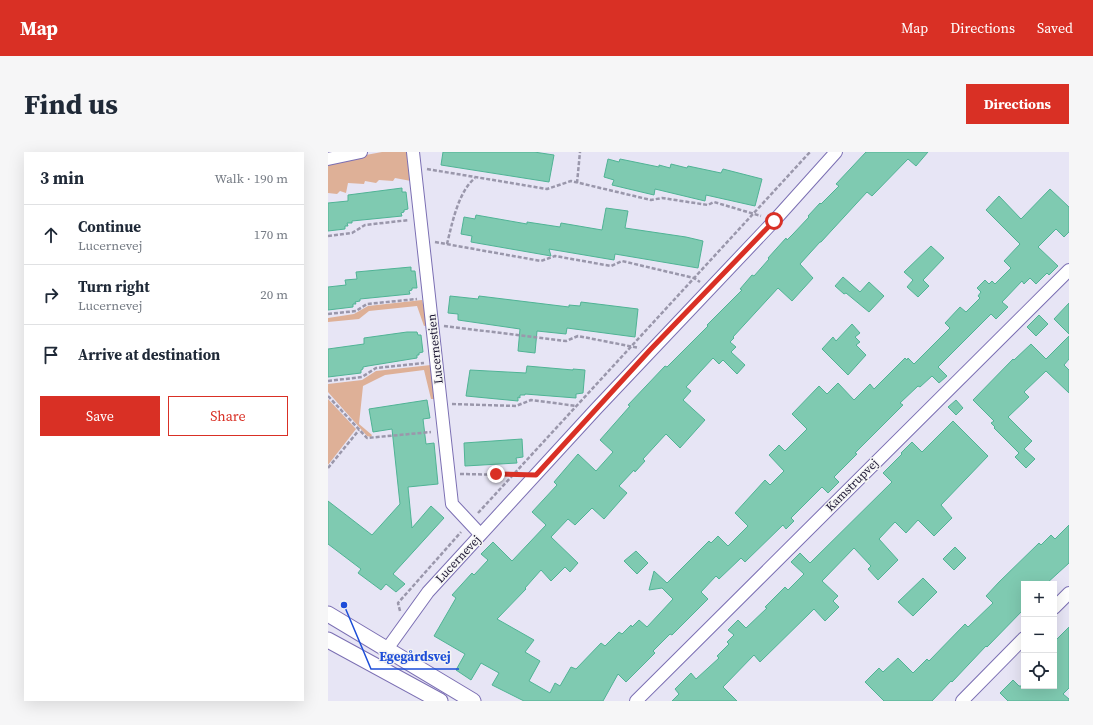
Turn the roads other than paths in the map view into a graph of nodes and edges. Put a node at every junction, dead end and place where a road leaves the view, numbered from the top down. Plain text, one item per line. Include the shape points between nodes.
1 (361, 152) edge
2 (413, 152) edge
3 (836, 152) edge
4 (328, 159) edge
5 (1069, 270) edge
6 (480, 534) junction
7 (1069, 593) edge
8 (1057, 605) edge
9 (328, 614) edge
10 (328, 640) edge
11 (1021, 641) edge
12 (387, 649) junction
13 (440, 701) edge
14 (473, 701) edge
15 (636, 701) edge
16 (962, 701) edge

1 - 4 street
2 - 6 street, Lucernestien via 452,504
3 - 6 street, Lucernevej
5 - 15 street, Kamstrupvej
6 - 12 street, Lucernevej via 428,592
7 - 8 street
9 - 12 street
10 - 13 street
11 - 16 street
12 - 14 street

